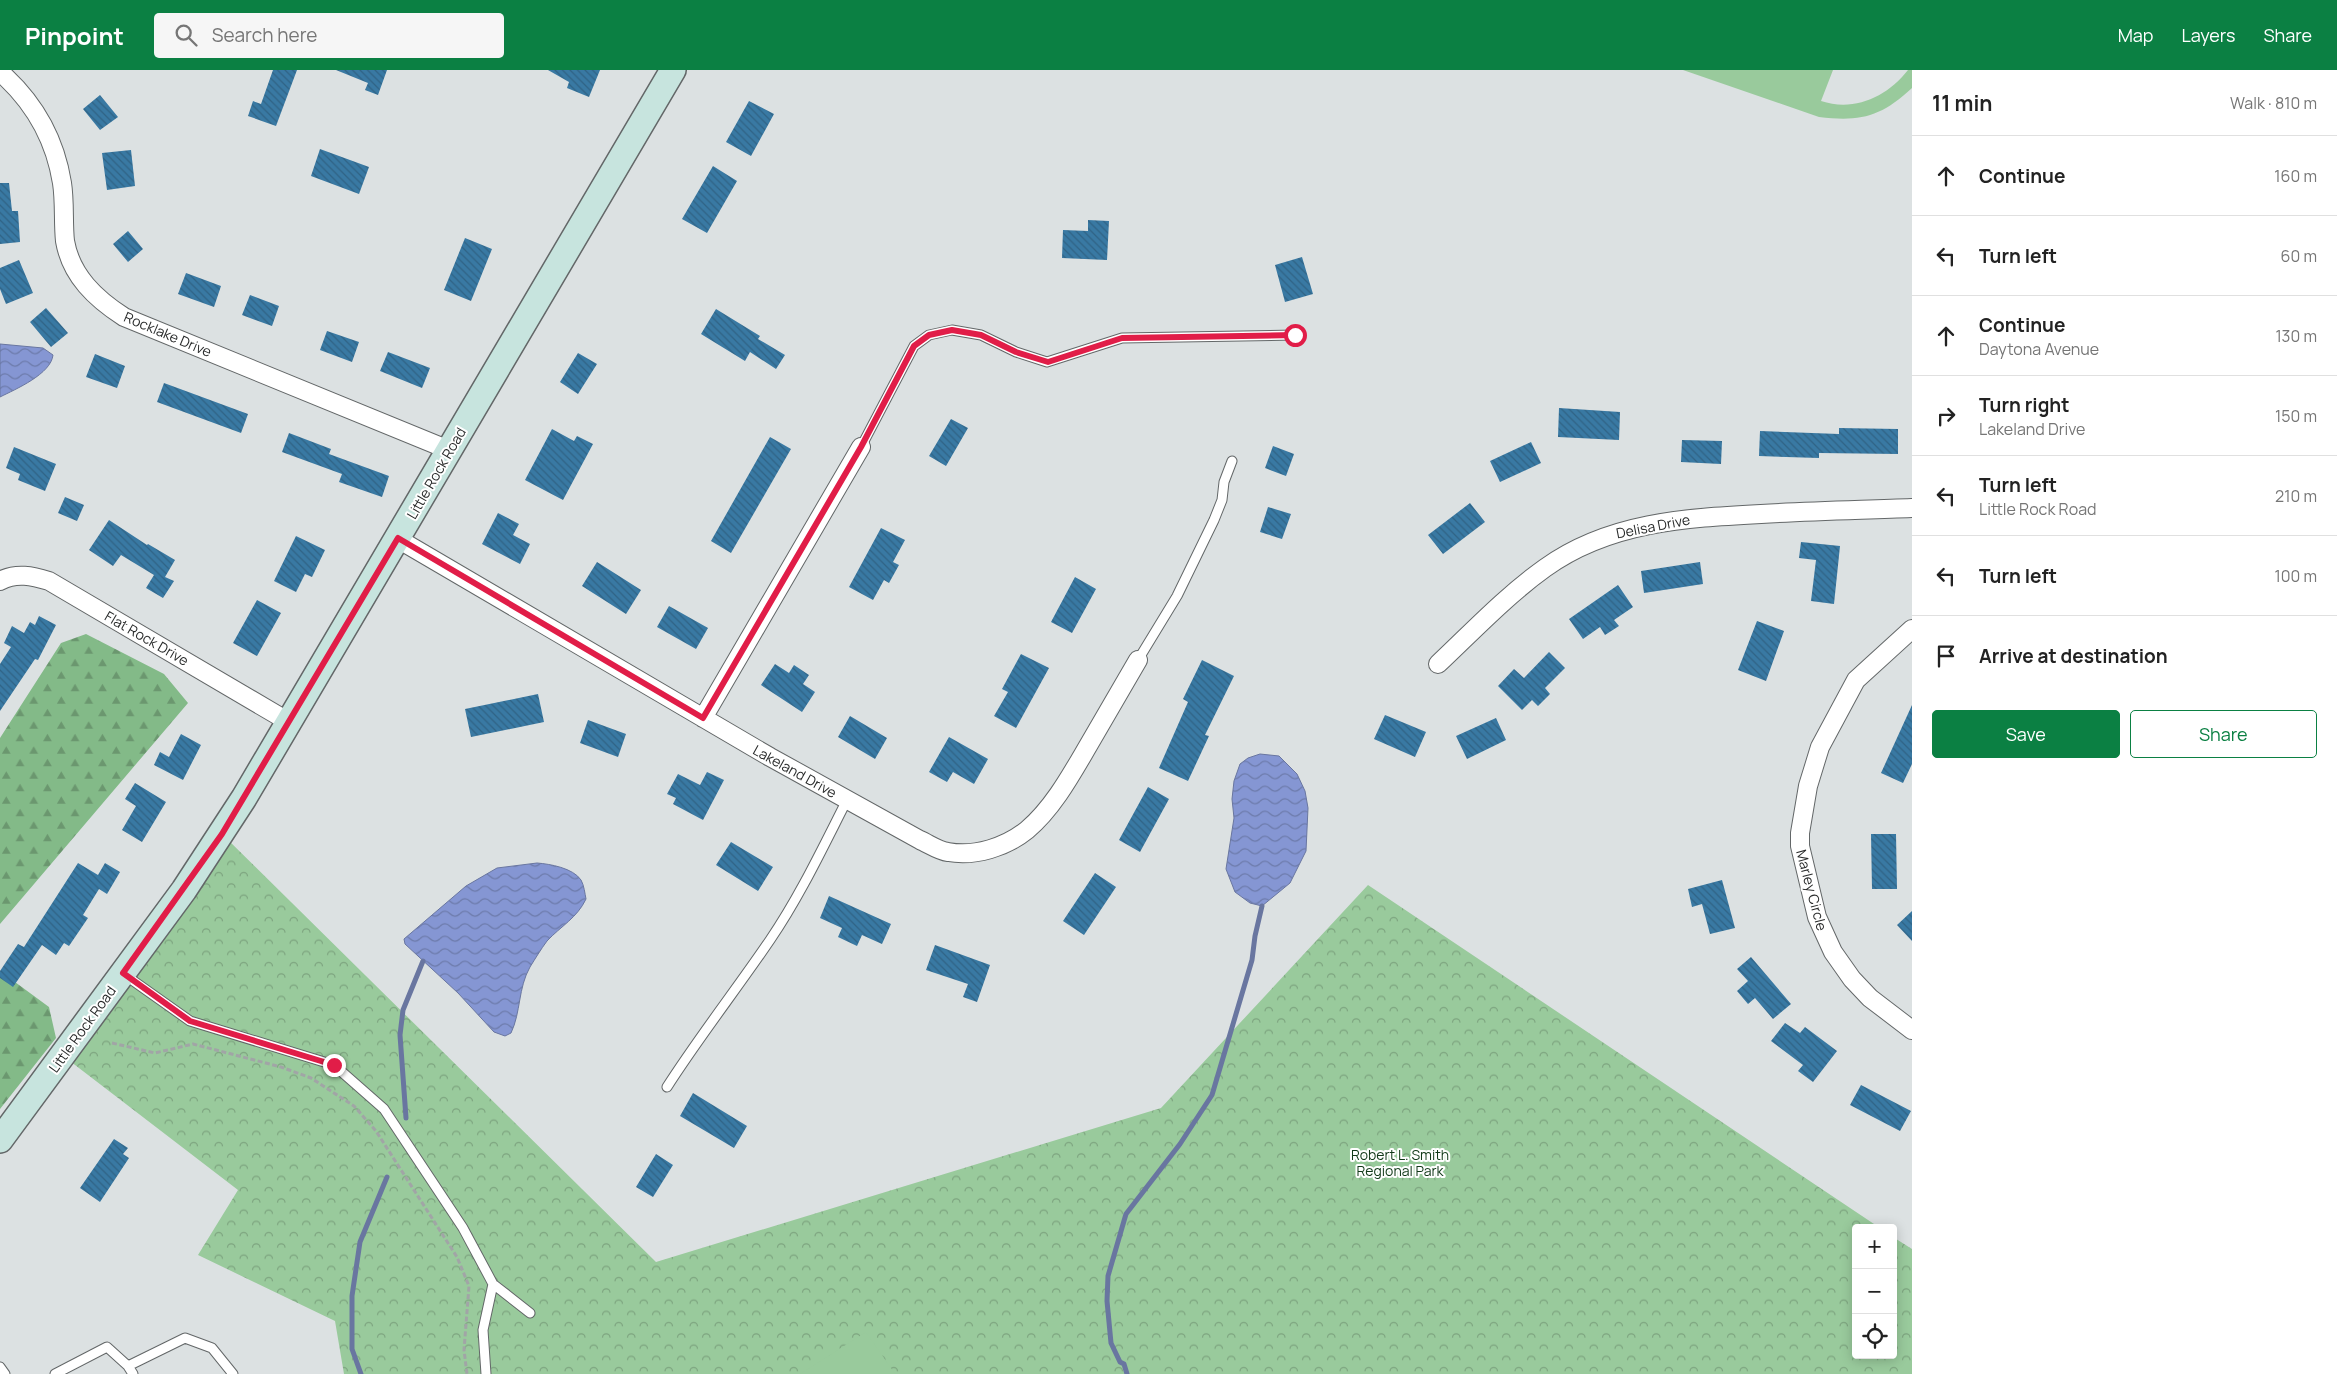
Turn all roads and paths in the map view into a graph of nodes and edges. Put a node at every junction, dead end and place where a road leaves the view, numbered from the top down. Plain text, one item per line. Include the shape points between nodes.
1 (673, 70) edge
2 (0, 72) edge
3 (1295, 335) dead end
4 (861, 447) joint
5 (449, 450) junction
6 (1232, 461) dead end
7 (1912, 508) edge
8 (398, 538) junction
9 (1, 575) edge
10 (1912, 630) edge
11 (1138, 660) joint
12 (1438, 664) dead end
13 (703, 718) junction
14 (289, 722) junction
15 (847, 800) junction
16 (123, 973) junction
17 (1912, 1030) edge
18 (112, 1043) dead end
19 (668, 1087) dead end
20 (0, 1140) edge
21 (493, 1284) junction
22 (530, 1313) dead end
23 (0, 1367) edge
24 (131, 1370) edge
25 (5, 1374) edge
26 (55, 1374) edge
27 (233, 1374) edge
28 (467, 1374) edge
29 (486, 1374) edge

1 - 5 main road, Little Rock Road
2 - 5 street, Rocklake Drive via 17,87 36,112 53,146 62,185 65,242 74,266 90,292 100,301 124,317
3 - 4 lane via 1122,338 1048,362 1016,352 981,335 952,330 929,335 914,346
4 - 13 street
5 - 8 main road, Little Rock Road
6 - 11 lane via 1214,520 1177,596
7 - 12 street, Delisa Drive via 1685,518 1603,536 1545,568
8 - 13 street, Lakeland Drive
8 - 14 main road, Little Rock Road
9 - 14 street, Flat Rock Drive via 31,576 49,581
10 - 17 street, Marley Circle via 1856,680 1820,747 1808,786 1800,834 1817,917 1833,952 1870,998
11 - 15 street, Lakeland Drive via 1049,807 1010,842 974,853 946,852
13 - 15 street, Lakeland Drive
14 - 16 main road, Little Rock Road via 222,834
15 - 19 lane via 789,909
16 - 20 main road, Little Rock Road
16 - 21 lane via 190,1021 334,1065 384,1109 463,1228
18 - 28 path via 155,1053 194,1044 281,1066 311,1078 354,1106 376,1131 457,1257 469,1286 464,1350
21 - 22 lane
21 - 29 lane via 483,1330
23 - 25 lane
24 - 26 lane via 107,1347
24 - 27 lane via 184,1338 212,1348

